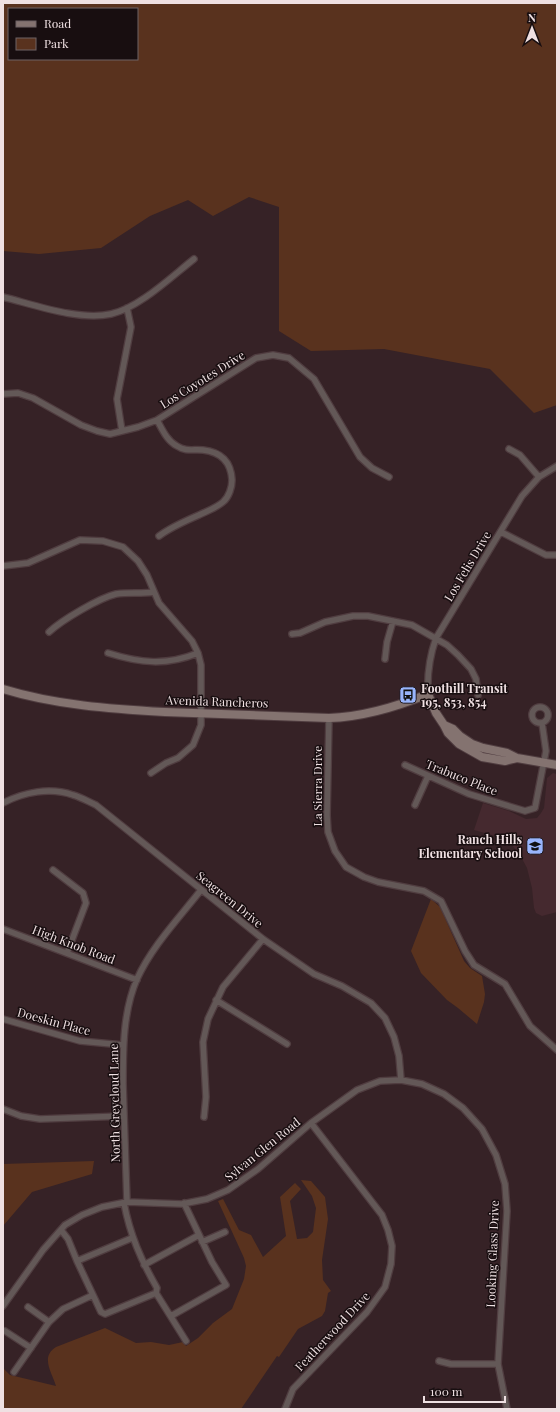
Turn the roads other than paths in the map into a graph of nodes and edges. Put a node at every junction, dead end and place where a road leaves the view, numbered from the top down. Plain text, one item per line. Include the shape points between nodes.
1 (194, 259) dead end
2 (3, 297) edge
3 (127, 308) junction
4 (3, 394) edge
5 (157, 420) junction
6 (122, 431) junction
7 (509, 449) dead end
8 (557, 466) edge
9 (389, 477) dead end
10 (539, 477) junction
11 (501, 532) junction
12 (159, 536) dead end
13 (557, 555) edge
14 (3, 566) edge
15 (154, 592) junction
16 (393, 621) junction
17 (49, 632) dead end
18 (292, 634) dead end
19 (436, 638) junction
20 (108, 653) dead end
21 (198, 653) junction
22 (385, 659) dead end
23 (3, 689) edge
24 (428, 694) junction
25 (478, 695) dead end
26 (200, 713) junction
27 (329, 718) junction
28 (542, 723) dead end
29 (544, 763) junction
30 (405, 765) dead end
31 (557, 765) edge
32 (151, 773) dead end
33 (428, 776) junction
34 (3, 803) edge
35 (415, 805) dead end
36 (52, 870) dead end
37 (201, 890) junction
38 (3, 929) edge
39 (263, 939) junction
40 (67, 953) junction
41 (137, 980) junction
42 (216, 1000) junction
43 (3, 1019) edge
44 (287, 1044) dead end
45 (123, 1045) junction
46 (557, 1050) edge
47 (401, 1080) junction
48 (3, 1110) edge
49 (124, 1116) junction
50 (204, 1117) dead end
51 (312, 1123) junction
52 (125, 1203) junction
53 (184, 1203) junction
54 (61, 1230) junction
55 (225, 1232) dead end
56 (199, 1235) junction
57 (132, 1238) junction
58 (202, 1242) junction
59 (77, 1262) junction
60 (144, 1265) junction
61 (156, 1293) junction
62 (93, 1295) junction
63 (3, 1306) edge
64 (28, 1307) dead end
65 (171, 1316) junction
66 (49, 1322) junction
67 (4, 1331) dead end
68 (186, 1342) dead end
69 (31, 1348) junction
70 (439, 1361) dead end
71 (498, 1364) junction
72 (14, 1372) dead end
73 (285, 1409) edge
74 (507, 1409) edge

1 - 3 street via 153,292
2 - 3 street via 75,314 95,316
3 - 6 street via 132,327 117,399
4 - 6 street, Los Coyotes Drive via 18,393 33,398 97,432 110,434
5 - 6 street, Los Coyotes Drive
5 - 9 street, Los Coyotes Drive via 256,358 273,354 289,358 314,380 360,457 372,468
5 - 12 street via 175,446 187,451 203,450 216,453 225,460 231,471 232,486 224,501
7 - 10 street via 520,455
8 - 10 street, Los Felis Drive
10 - 11 street, Los Felis Drive via 522,496
11 - 13 street via 546,555
11 - 19 street, Los Felis Drive
14 - 15 street via 28,563 80,540 103,541 123,547 138,561
15 - 17 street via 124,593 105,598
15 - 21 street via 159,603 192,641
16 - 18 street via 353,616 325,622
16 - 19 street via 412,625
16 - 22 street
19 - 24 street, Los Felis Drive via 427,676
19 - 25 street via 447,645 471,669 476,679
20 - 21 street via 136,660 162,662 175,661
21 - 26 street via 202,679
23 - 26 main road, Avenida Rancheros via 81,705
24 - 27 main road, Avenida Rancheros via 372,713
24 - 29 main road via 444,725 472,744 517,758
26 - 27 main road, Avenida Rancheros
26 - 32 street via 201,724 193,745 178,758
27 - 46 street, La Sierra Drive via 327,815 328,832 335,851 346,867 364,877 424,891 441,900 464,951 474,965 505,984 530,1026
28 - 29 street via 546,750
29 - 31 main road
29 - 33 street, Trabuco Place via 535,808 525,811 469,794
30 - 33 street, Trabuco Place
33 - 35 street
34 - 37 street, Seagreen Drive via 22,795 47,790 72,794 96,805
36 - 40 street via 83,893 86,903
37 - 39 street, Seagreen Drive
37 - 41 street, North Greycloud Lane via 150,954
38 - 40 street, High Knob Road
39 - 42 street via 223,987
39 - 47 street, Seagreen Drive via 314,974 342,986 371,1003 385,1018 394,1037
40 - 41 street, High Knob Road
41 - 45 street, North Greycloud Lane via 129,1006
42 - 44 street
42 - 50 street via 208,1019 203,1042 206,1097
43 - 45 street, Doeskin Place via 80,1041
45 - 49 street, North Greycloud Lane
47 - 51 street, Sylvan Glen Road via 380,1081 357,1090
47 - 71 street, Looking Glass Drive via 422,1084 444,1094 463,1108 482,1129 496,1155 505,1184 507,1211
48 - 49 street via 40,1119
49 - 52 street, North Greycloud Lane
51 - 53 street, Sylvan Glen Road via 258,1169 228,1190 206,1199
51 - 73 street, Featherwood Drive via 382,1215 392,1246 391,1264 385,1287 367,1312 293,1389
52 - 53 street, Sylvan Glen Road
52 - 54 street, Sylvan Glen Road via 102,1207 82,1215
52 - 57 street, North Greycloud Lane
53 - 56 street
54 - 59 street via 68,1239
54 - 63 street, Sylvan Glen Road via 42,1250
55 - 58 street
56 - 58 street
56 - 60 street
57 - 59 street
57 - 60 street, North Greycloud Lane
58 - 65 street via 226,1285
59 - 62 street
60 - 61 street, North Greycloud Lane via 157,1288
61 - 62 street via 105,1314 101,1312
61 - 65 street, North Greycloud Lane
62 - 66 street via 63,1309
64 - 66 street
65 - 68 street, North Greycloud Lane
66 - 69 street
67 - 69 street
69 - 72 street
70 - 71 street via 451,1364
71 - 74 street, Looking Glass Drive

